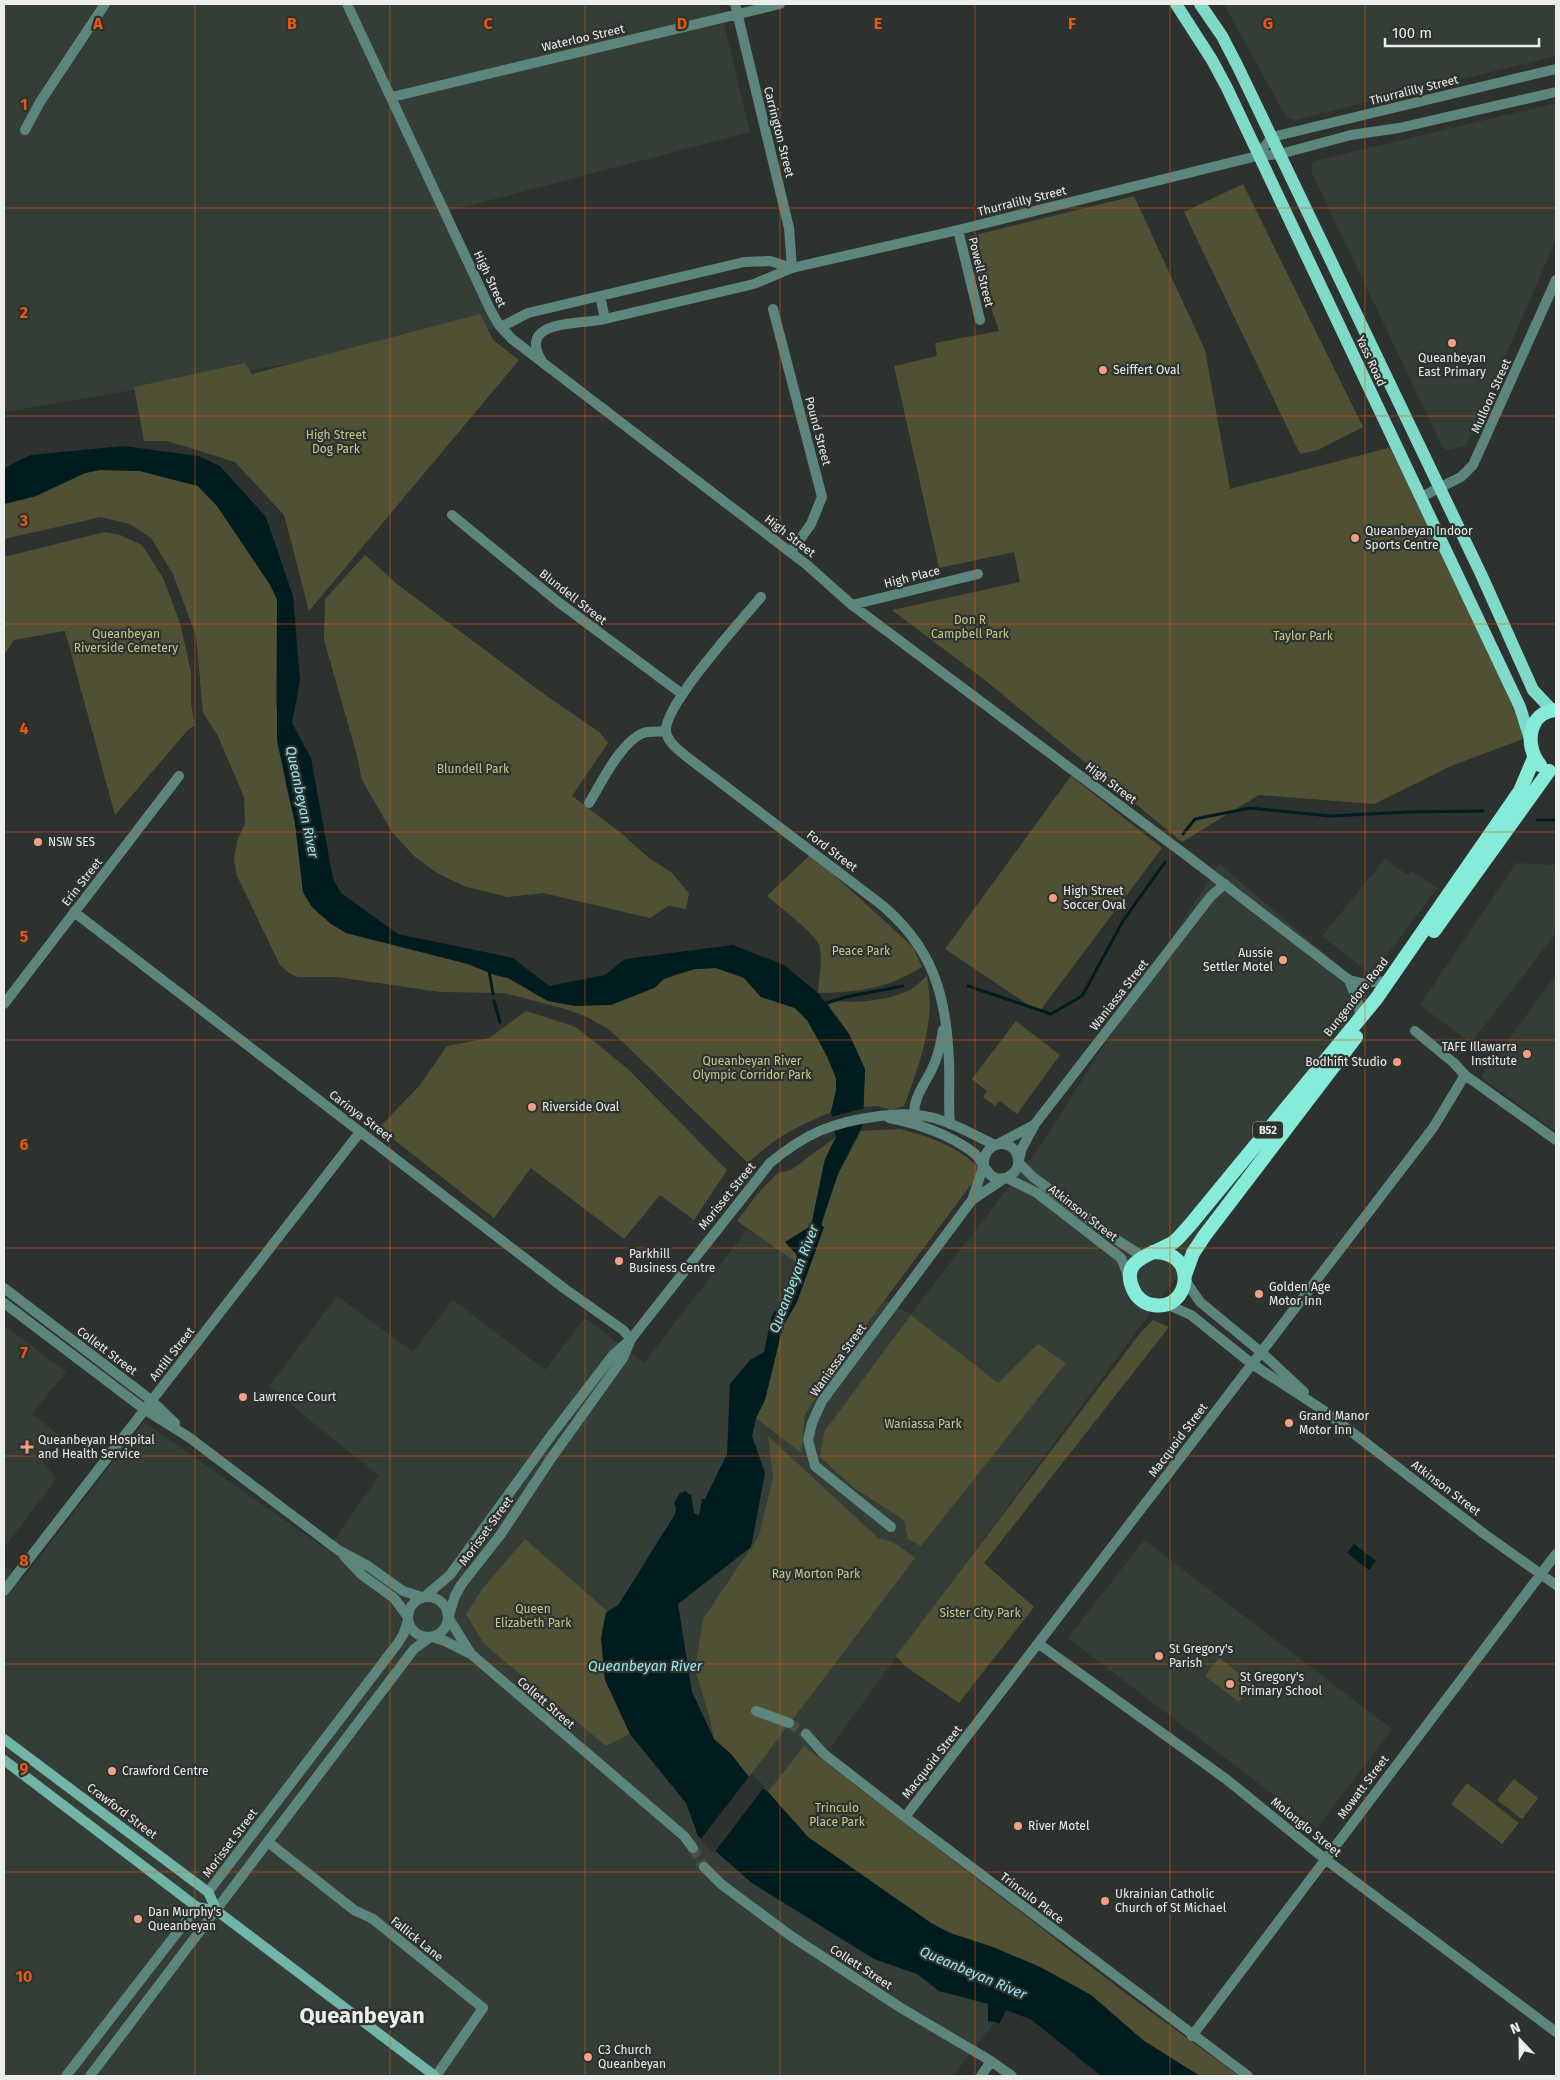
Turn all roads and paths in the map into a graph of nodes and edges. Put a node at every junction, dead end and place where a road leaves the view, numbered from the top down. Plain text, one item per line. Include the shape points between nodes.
1 (105, 4) edge
2 (347, 4) edge
3 (780, 4) edge
4 (1176, 4) edge
5 (1200, 4) edge
6 (736, 9) edge
7 (1556, 69) edge
8 (1556, 92) edge
9 (392, 97) junction
10 (25, 130) dead end
11 (1272, 137) junction
12 (1280, 154) junction
13 (1258, 156) junction
14 (958, 230) junction
15 (792, 268) junction
16 (1556, 280) edge
17 (600, 296) junction
18 (773, 309) dead end
19 (605, 319) junction
20 (980, 320) dead end
21 (500, 327) junction
22 (547, 367) junction
23 (1416, 439) junction
24 (1397, 448) junction
25 (1440, 488) junction
26 (1421, 497) junction
27 (452, 515) dead end
28 (790, 552) junction
29 (978, 574) dead end
30 (761, 596) dead end
31 (852, 605) junction
32 (682, 694) junction
33 (1554, 710) edge
34 (666, 731) junction
35 (1530, 736) junction
36 (1534, 758) junction
37 (1553, 771) edge
38 (179, 776) dead end
39 (589, 803) dead end
40 (1225, 884) junction
41 (74, 912) junction
42 (1349, 980) junction
43 (1388, 981) junction
44 (4, 1004) edge
45 (1361, 1018) junction
46 (944, 1019) junction
47 (1415, 1031) dead end
48 (1465, 1075) junction
49 (914, 1114) junction
50 (878, 1116) junction
51 (950, 1124) junction
52 (1035, 1124) junction
53 (360, 1132) junction
54 (935, 1132) junction
55 (1556, 1140) edge
56 (996, 1145) junction
57 (1018, 1161) junction
58 (984, 1164) junction
59 (1006, 1178) junction
60 (972, 1200) junction
61 (1148, 1254) junction
62 (1185, 1278) junction
63 (1130, 1281) junction
64 (4, 1288) edge
65 (4, 1303) edge
66 (1166, 1304) junction
67 (631, 1339) junction
68 (1261, 1352) junction
69 (1252, 1364) junction
70 (151, 1400) junction
71 (144, 1410) junction
72 (1323, 1410) junction
73 (581, 1418) junction
74 (553, 1433) junction
75 (190, 1438) junction
76 (529, 1464) junction
77 (526, 1496) junction
78 (891, 1527) dead end
79 (338, 1550) junction
80 (1556, 1554) edge
81 (1542, 1573) junction
82 (1556, 1585) edge
83 (4, 1591) edge
84 (423, 1597) junction
85 (449, 1617) junction
86 (408, 1619) junction
87 (431, 1637) junction
88 (1039, 1644) junction
89 (471, 1654) junction
90 (756, 1711) dead end
91 (789, 1723) tunnel mouth
92 (806, 1734) tunnel mouth
93 (4, 1740) edge
94 (4, 1760) edge
95 (905, 1817) junction
96 (268, 1842) junction
97 (693, 1848) tunnel mouth
98 (1325, 1859) junction
99 (704, 1867) tunnel mouth
100 (208, 1892) junction
101 (196, 1907) junction
102 (217, 1911) junction
103 (1556, 2032) edge
104 (1192, 2036) junction
105 (991, 2061) junction
106 (66, 2076) edge
107 (90, 2076) edge
108 (436, 2076) edge
109 (981, 2076) edge
110 (1012, 2076) edge
111 (1248, 2076) edge

1 - 10 street
2 - 9 street, High Street
3 - 6 street, Waterloo Street
4 - 13 main road, Yass Road via 1212,60
5 - 11 main road, Yass Road via 1231,52
6 - 9 street, Waterloo Street
6 - 15 street, Carrington Street via 789,228
7 - 11 street, Thurralilly Street
8 - 12 street, Thurralilly Street via 1399,128 1344,136
9 - 21 street, High Street
11 - 12 main road, Yass Road
11 - 13 street
12 - 13 street, Thurralilly Street
12 - 23 main road, Yass Road
13 - 14 street, Thurralilly Street
13 - 24 main road, Yass Road
14 - 15 street, Thurralilly Street
14 - 20 street, Powell Street
15 - 17 street, Thurralilly Street via 770,261 744,262
15 - 19 street, Thurralilly Street via 754,284
16 - 25 street, Mulloon Street via 1475,461 1464,475
17 - 19 street
17 - 21 street, Thurralilly Street via 528,313
18 - 28 street, Pound Street via 822,497 811,524
19 - 22 street, Thurralilly Street via 557,325 544,330 538,337 537,347
21 - 22 street, High Street
22 - 28 street, High Street
23 - 24 main road
23 - 25 main road, Yass Road
24 - 26 main road, Yass Road
25 - 26 street, Mulloon Street
25 - 33 main road, Yass Road via 1533,690
26 - 35 main road, Yass Road via 1520,707
27 - 32 street, Blundell Street via 557,601
28 - 31 street, High Street
29 - 31 street, High Place
30 - 32 street
31 - 40 street, High Street
32 - 34 street via 669,717
33 - 35 highway via 1540,717
34 - 39 street via 645,732 623,749
34 - 46 street, Ford Street via 672,744 687,758 902,922 918,942 935,974
35 - 36 highway
36 - 37 highway, B52
36 - 43 highway, Bungendore Road / B52 via 1520,791
37 - 62 highway, Bungendore Road / B52 via 1205,1235
38 - 41 street, Erin Street
40 - 42 street, High Street
40 - 52 street, Waniassa Street via 1211,896
41 - 44 street, Erin Street
41 - 53 street, Carinya Street
42 - 43 street via 1361,983
42 - 45 street
43 - 45 highway, Bungendore Road / B52
45 - 61 highway, Bungendore Road / B52 via 1190,1225 1174,1242
46 - 49 street, Ford Street via 937,1056 914,1105
46 - 51 street, Ford Street via 949,1054
47 - 48 street
48 - 55 street
48 - 68 street, Macquoid Street via 1433,1128
49 - 50 street, Morisset Street
49 - 51 street
49 - 54 street
50 - 54 street, Morisset Street
50 - 67 street, Morisset Street via 830,1126 788,1147 770,1162
51 - 56 street
52 - 56 street, Waniassa Street
52 - 57 street, Waniassa Street
53 - 67 street, Carinya Street
53 - 70 street, Antill Street
54 - 58 street via 966,1147
56 - 57 street via 1012,1148
56 - 58 street via 987,1151
57 - 59 street via 1016,1170
57 - 61 street, Atkinson Street via 1033,1177 1117,1240
58 - 59 street via 993,1177
58 - 60 street, Waniassa Street
59 - 60 street, Waniassa Street
59 - 63 street, Atkinson Street via 1037,1194 1121,1258
60 - 78 street, Waniassa Street via 822,1401 812,1423 808,1440 815,1466
61 - 62 highway via 1163,1252 1172,1255 1179,1261
61 - 63 highway via 1135,1263
62 - 66 highway, B52 via 1181,1294
62 - 68 street, Atkinson Street via 1200,1302
63 - 66 highway via 1143,1302
64 - 70 street, Collett Street
65 - 71 street, Collett Street
66 - 69 street, Atkinson Street via 1191,1315
67 - 73 street, Morisset Street via 623,1358
67 - 74 street, Morisset Street via 613,1355
68 - 69 street, Macquoid Street
68 - 72 street, Atkinson Street
69 - 72 street, Atkinson Street
69 - 88 street, Macquoid Street
70 - 71 street, Antill Street
70 - 75 street, Collett Street
71 - 75 street, Collett Street
71 - 83 street, Antill Street
72 - 81 street, Atkinson Street
73 - 74 street
73 - 77 street, Morisset Street
74 - 76 street, Morisset Street
75 - 79 street, Collett Street
76 - 77 street via 531,1478
76 - 84 street, Morisset Street via 450,1575
77 - 85 street, Morisset Street via 458,1591
79 - 84 street, Collett Street via 403,1591
79 - 86 street, Collett Street via 362,1575 394,1598
80 - 81 street, Mowatt Street
81 - 82 street, Atkinson Street
81 - 98 street, Mowatt Street
84 - 85 street via 432,1596 442,1601
84 - 86 street via 412,1604
85 - 87 street via 443,1630
85 - 89 street, Collett Street
86 - 87 street via 417,1634
86 - 100 street, Morisset Street via 398,1643
87 - 89 street, Collett Street
87 - 96 street via 414,1649
88 - 95 street, Macquoid Street
88 - 98 street, Molonglo Street via 1226,1779
89 - 97 street, Collett Street via 684,1836
90 - 91 street
92 - 95 street, Trinculo Place via 824,1754
93 - 100 main road, Crawford Street
94 - 101 main road, Crawford Street
95 - 104 street, Trinculo Place
96 - 102 street
96 - 108 street, Fallick Lane via 354,1910 373,1918 483,2008
98 - 103 street, Molonglo Street
98 - 104 street, Mowatt Street
99 - 105 street, Collett Street via 716,1880 791,1936 901,2008
100 - 101 main road, Morisset Street
100 - 102 main road, Crawford Street
101 - 102 main road, Crawford Street
101 - 106 street, Morisset Street
102 - 107 street
102 - 108 main road, Crawford Street
104 - 111 street, Trinculo Place
105 - 109 street
105 - 110 street, Collett Street

